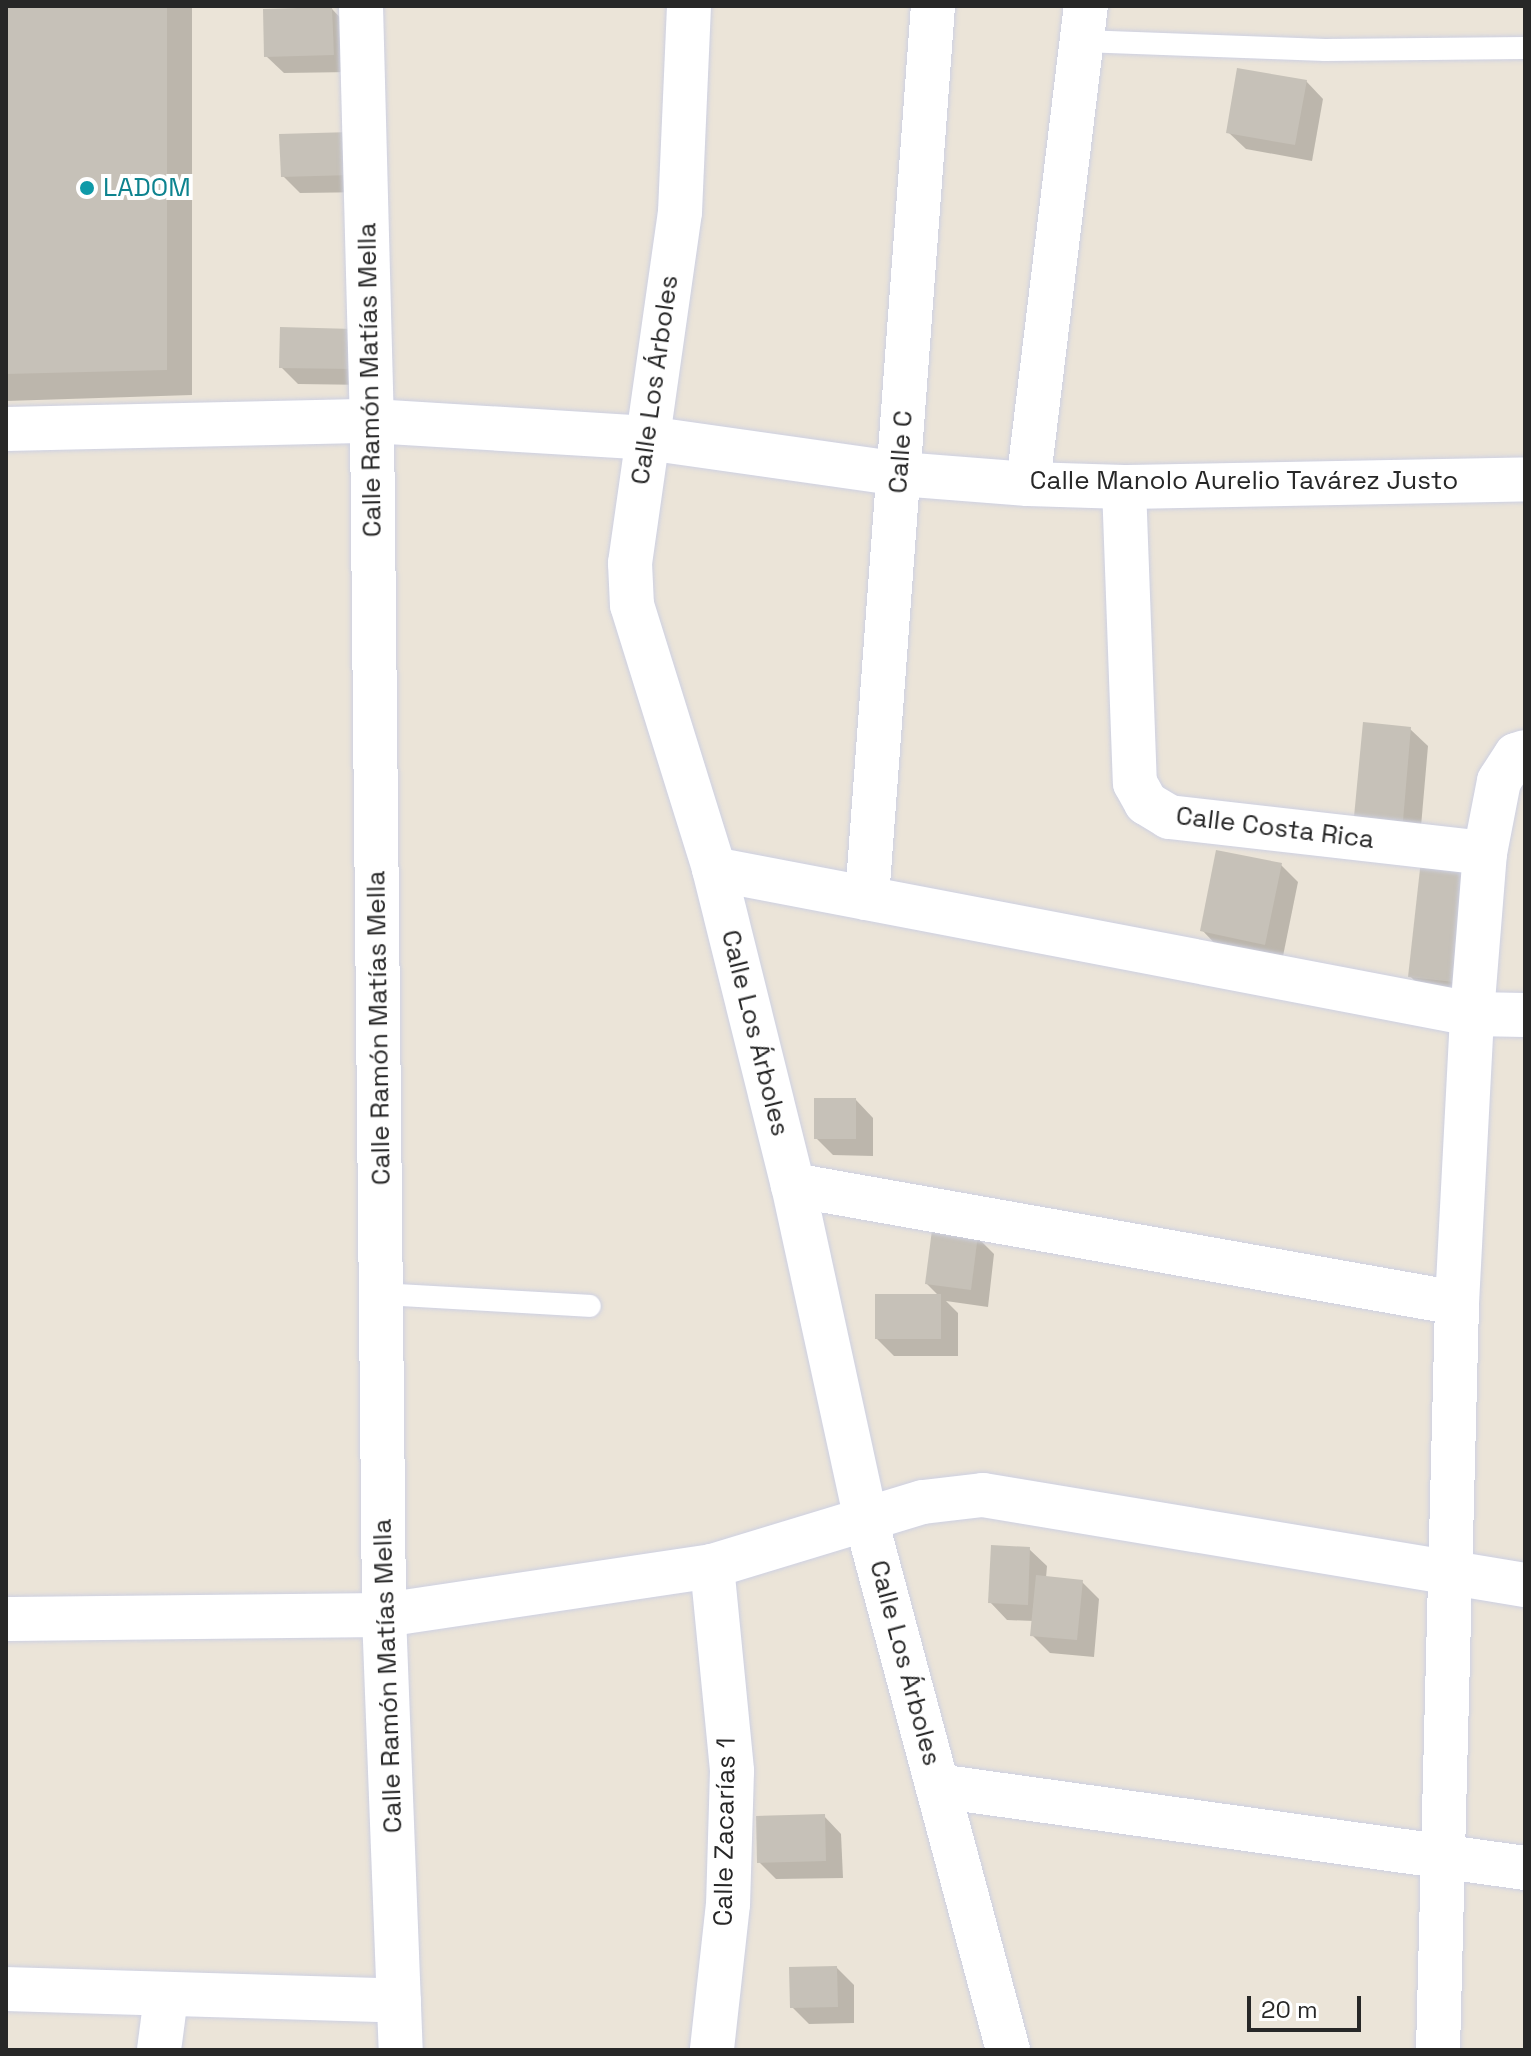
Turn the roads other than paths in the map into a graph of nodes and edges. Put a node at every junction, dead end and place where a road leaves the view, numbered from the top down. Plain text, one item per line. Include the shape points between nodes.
1 (361, 6) edge
2 (689, 6) edge
3 (933, 6) edge
4 (1084, 23) edge
5 (1525, 48) edge
6 (372, 421) junction
7 (6, 429) edge
8 (647, 438) junction
9 (900, 474) junction
10 (1525, 479) edge
11 (1028, 484) junction
12 (1124, 487) junction
13 (1525, 752) edge
14 (1485, 853) junction
15 (714, 869) junction
16 (867, 898) junction
17 (1472, 1014) junction
18 (1525, 1015) edge
19 (793, 1185) junction
20 (382, 1294) junction
21 (1457, 1303) junction
22 (590, 1306) dead end
23 (866, 1520) junction
24 (712, 1566) junction
25 (1453, 1571) junction
26 (1525, 1585) edge
27 (384, 1615) junction
28 (6, 1619) edge
29 (938, 1786) junction
30 (1440, 1854) junction
31 (1525, 1868) edge
32 (6, 1989) edge
33 (166, 1997) junction
34 (399, 2001) junction
35 (159, 2050) edge
36 (401, 2050) edge
37 (712, 2050) edge
38 (1008, 2050) edge
39 (1438, 2050) edge

1 - 6 street, Calle Ramón Matías Mella
2 - 8 street, Calle Los Árboles via 680,212
3 - 9 street, Calle C
4 - 5 lane via 1325,50
4 - 11 street
6 - 7 street, Calle Manolo Aurelio Tavárez Justo
6 - 8 street, Calle Manolo Aurelio Tavárez Justo
6 - 20 street, Calle Ramón Matías Mella
8 - 9 street, Calle Manolo Aurelio Tavárez Justo
8 - 15 street, Calle Los Árboles via 630,563 632,605
9 - 11 street, Calle Manolo Aurelio Tavárez Justo
9 - 16 street, Calle C
10 - 12 street, Calle Manolo Aurelio Tavárez Justo
11 - 12 street, Calle Manolo Aurelio Tavárez Justo
12 - 14 street, Calle Costa Rica via 1135,783 1146,803 1169,817
13 - 14 street via 1516,755 1499,781
14 - 17 street
15 - 16 street
15 - 19 street, Calle Los Árboles
16 - 17 street
17 - 18 street
17 - 21 street
19 - 21 street
19 - 23 street, Calle Los Árboles
20 - 22 lane
20 - 27 street, Calle Ramón Matías Mella
21 - 25 street
23 - 24 street
23 - 25 street via 923,1502 983,1495
23 - 29 street, Calle Los Árboles
24 - 27 street
24 - 37 street, Calle Zacarías 1 via 732,1771 728,1904
25 - 26 street
25 - 30 street
27 - 28 street
27 - 34 street, Calle Ramón Matías Mella
29 - 30 street
29 - 38 street, Calle Los Árboles
30 - 31 street
30 - 39 street
32 - 33 street
33 - 34 street
33 - 35 street
34 - 36 street, Calle Ramón Matías Mella

